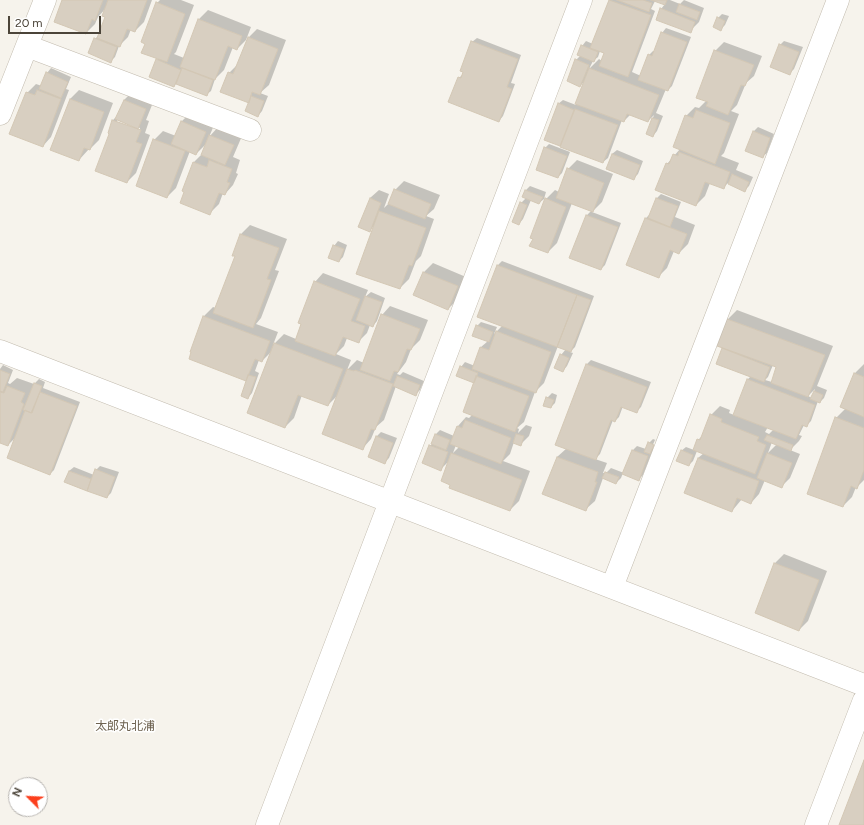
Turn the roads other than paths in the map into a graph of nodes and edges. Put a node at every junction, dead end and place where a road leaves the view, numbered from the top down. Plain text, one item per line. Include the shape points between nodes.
1 (45, 0) edge
2 (581, 0) edge
3 (838, 0) edge
4 (27, 46) junction
5 (0, 114) edge
6 (250, 130) dead end
7 (0, 351) edge
8 (391, 501) junction
9 (612, 587) junction
10 (864, 685) edge
11 (864, 700) edge
12 (267, 825) edge
13 (816, 825) edge

1 - 4 street
2 - 8 street
3 - 9 street
4 - 5 street
4 - 6 street
7 - 8 street
8 - 9 street
8 - 12 street
9 - 10 street
11 - 13 street

